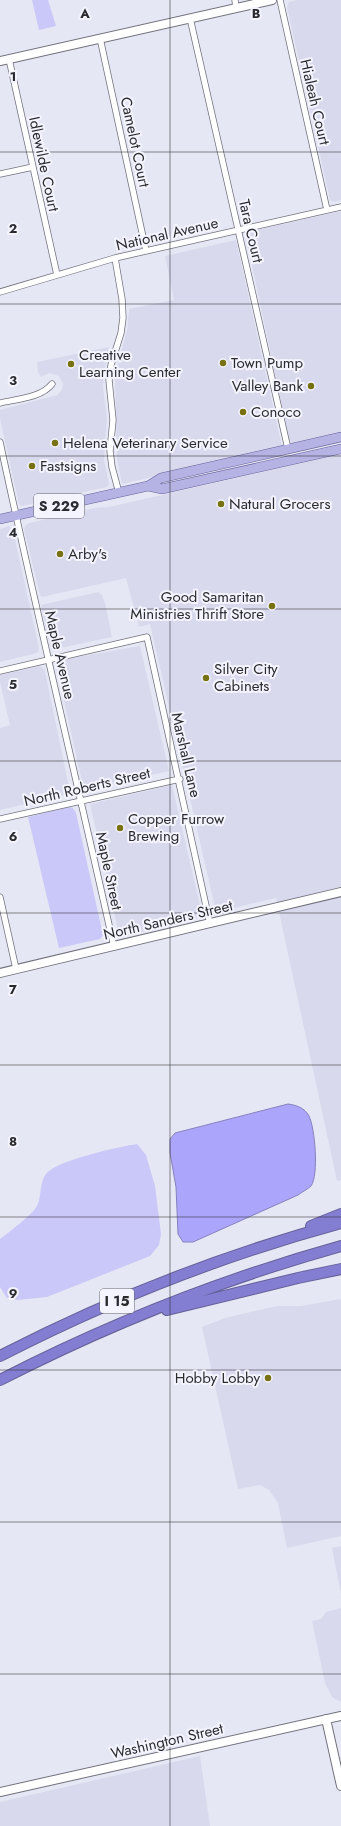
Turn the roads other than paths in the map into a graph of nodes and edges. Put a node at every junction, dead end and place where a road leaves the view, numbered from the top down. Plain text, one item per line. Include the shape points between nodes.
1 (272, 0) edge
2 (280, 0) edge
3 (235, 4) edge
4 (190, 18) junction
5 (100, 38) junction
6 (9, 59) junction
7 (0, 61) edge
8 (33, 167) junction
9 (0, 174) edge
10 (341, 207) edge
11 (326, 210) junction
12 (239, 229) junction
13 (146, 251) junction
14 (115, 258) junction
15 (56, 275) junction
16 (0, 292) edge
17 (52, 384) dead end
18 (0, 403) edge
19 (341, 437) edge
20 (0, 442) edge
21 (288, 449) junction
22 (341, 449) edge
23 (148, 486) junction
24 (119, 493) junction
25 (15, 516) junction
26 (0, 519) edge
27 (49, 660) junction
28 (0, 671) edge
29 (180, 779) junction
30 (82, 801) junction
31 (0, 819) edge
32 (341, 892) edge
33 (0, 897) edge
34 (210, 924) junction
35 (114, 947) junction
36 (16, 969) junction
37 (0, 973) edge
38 (341, 1214) edge
39 (341, 1223) edge
40 (341, 1246) edge
41 (238, 1255) junction
42 (341, 1269) edge
43 (134, 1318) junction
44 (0, 1356) edge
45 (0, 1380) edge
46 (341, 1716) edge
47 (326, 1719) junction
48 (341, 1786) edge
49 (0, 1792) edge

1 - 3 street
2 - 11 street, Hialeah Court
3 - 4 street
4 - 5 street
4 - 12 street, Tara Court
5 - 6 street
5 - 13 street, Camelot Court
6 - 7 street
6 - 8 street, Idlewilde Court
8 - 9 street
8 - 15 street, Idlewilde Court
10 - 11 street, National Avenue
11 - 12 street, National Avenue
12 - 13 street, National Avenue
12 - 21 street, Tara Court
13 - 14 street, National Avenue
14 - 15 street, National Avenue
14 - 24 street via 123,318 109,380 113,420 110,451
15 - 16 street, National Avenue
17 - 18 street via 40,394
19 - 21 main road, S 229
20 - 25 street
21 - 23 main road, S 229 via 160,478
22 - 23 main road, S 229 via 162,489
23 - 24 main road, S 229
24 - 25 main road, S 229
25 - 26 main road, S 229
25 - 27 street, Maple Avenue
27 - 28 street
27 - 29 street, Marshall Lane via 148,638
27 - 30 street, Maple Avenue
29 - 30 street, North Roberts Street
29 - 34 street, Marshall Lane
30 - 31 street, North Roberts Street
30 - 35 street, Maple Street
32 - 34 street, North Sanders Street
33 - 36 street
34 - 35 street, North Sanders Street
35 - 36 street, North Sanders Street
36 - 37 street, North Sanders Street
38 - 41 highway
39 - 41 highway, I 15
40 - 43 highway, I 15 via 239,1278
41 - 44 highway, I 15 via 111,1303
42 - 43 highway
43 - 45 highway, I 15 via 66,1347
46 - 47 street, Washington Street
47 - 48 street
47 - 49 street, Washington Street

